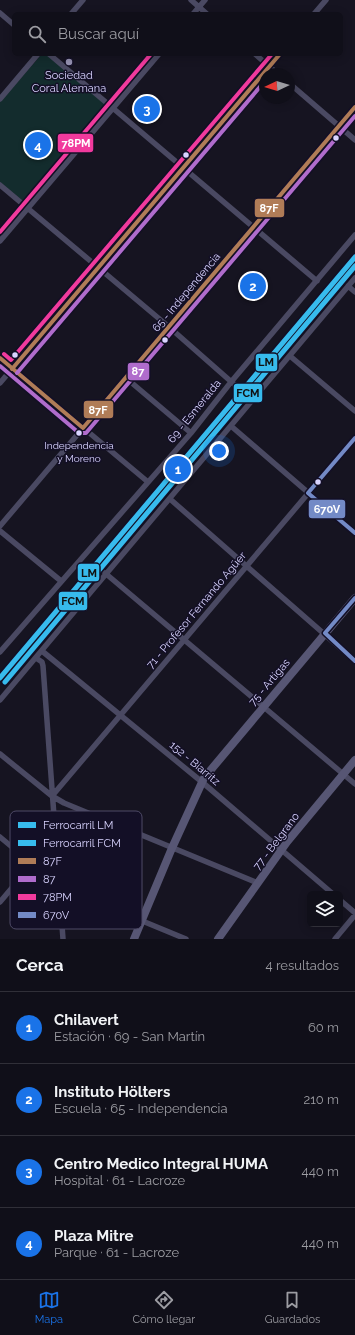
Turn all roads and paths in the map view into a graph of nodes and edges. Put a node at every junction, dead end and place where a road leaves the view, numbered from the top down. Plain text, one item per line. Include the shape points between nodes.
1 (82, 0) edge
2 (191, 0) edge
3 (205, 0) edge
4 (326, 0) edge
5 (199, 7) junction
6 (73, 12) edge
7 (195, 12) edge
8 (205, 12) edge
9 (316, 12) edge
10 (0, 13) edge
11 (12, 23) edge
12 (36, 56) edge
13 (51, 56) edge
14 (157, 56) edge
15 (257, 56) edge
16 (278, 56) edge
17 (269, 66) junction
18 (271, 68) edge
19 (295, 88) edge
20 (0, 99) edge
21 (355, 107) edge
22 (114, 108) junction
23 (339, 126) junction
24 (355, 140) edge
25 (183, 168) junction
26 (0, 186) edge
27 (28, 208) junction
28 (253, 227) junction
29 (355, 235) edge
30 (0, 241) edge
31 (98, 268) junction
32 (355, 278) edge
33 (317, 281) junction
34 (348, 286) junction
35 (355, 292) edge
36 (169, 328) junction
37 (290, 356) junction
38 (0, 358) edge
39 (12, 369) junction
40 (126, 378) junction
41 (231, 382) junction
42 (0, 383) edge
43 (252, 400) junction
44 (355, 411) edge
45 (231, 426) junction
46 (83, 428) junction
47 (191, 433) junction
48 (355, 438) edge
49 (148, 482) junction
50 (308, 493) junction
51 (170, 499) junction
52 (0, 526) edge
53 (0, 531) edge
54 (355, 533) edge
55 (246, 565) junction
56 (105, 573) junction
57 (61, 581) junction
58 (355, 598) edge
59 (325, 633) junction
60 (185, 640) junction
61 (42, 651) junction
62 (0, 652) edge
63 (36, 658) junction
64 (355, 661) edge
65 (0, 700) edge
66 (264, 707) junction
67 (121, 715) junction
68 (0, 754) edge
69 (355, 760) edge
70 (343, 774) junction
71 (202, 782) junction
72 (355, 784) edge
73 (52, 796) junction
74 (53, 811) edge
75 (87, 811) edge
76 (142, 835) edge
77 (0, 837) edge
78 (10, 845) edge
79 (172, 848) junction
80 (281, 850) junction
81 (258, 883) junction
82 (10, 890) edge
83 (329, 891) edge
84 (0, 902) edge
85 (343, 903) edge
86 (355, 914) edge
87 (142, 920) joint
88 (62, 929) edge
89 (138, 929) edge
90 (63, 939) edge
91 (134, 939) edge
92 (186, 939) edge
93 (218, 939) edge
94 (335, 939) edge

1 - 6 street
2 - 5 street
3 - 5 street
4 - 9 street
5 - 7 street
5 - 8 street
10 - 11 street
12 - 20 street
13 - 22 street
14 - 22 street
15 - 17 street
16 - 17 street
17 - 18 street
17 - 25 street
19 - 23 street
21 - 23 street, 65 - Independencia
22 - 25 street
22 - 27 street
23 - 24 street
23 - 28 street, 65 - Independencia
25 - 28 street
25 - 31 street
26 - 27 street
27 - 30 street
27 - 31 street
28 - 33 street
28 - 36 street, 65 - Independencia
29 - 33 street, 69 - Esmeralda
31 - 36 street
31 - 39 street
32 - 34 street
33 - 41 street, 69 - Esmeralda
34 - 35 street
34 - 37 street
36 - 40 street, 65 - Independencia
36 - 41 street
37 - 43 street
37 - 44 street
38 - 39 street
39 - 42 street
39 - 46 street
40 - 46 street, 65 - Independencia
40 - 47 street
41 - 43 street
41 - 47 street, 69 - Esmeralda
43 - 45 street
45 - 50 street
45 - 51 street
46 - 49 street
46 - 52 street, 65 - Independencia
47 - 49 street, 69 - Esmeralda
48 - 50 street, 71 - Profesor Fernando Agüer
49 - 57 street, 69 - Esmeralda
50 - 54 street
50 - 55 street, 71 - Profesor Fernando Agüer
51 - 55 street
51 - 56 street
53 - 57 street
55 - 59 street
55 - 60 street, 71 - Profesor Fernando Agüer
56 - 60 street
56 - 61 street
57 - 62 street, 69 - Esmeralda
58 - 59 street, 75 - Artigas
59 - 64 street
59 - 66 street, 75 - Artigas
60 - 66 street
60 - 67 street, 71 - Profesor Fernando Agüer
61 - 63 street
61 - 67 street, 152 - Biarritz
63 - 65 street
63 - 73 street via 43,666
66 - 70 street
66 - 71 street, 75 - Artigas
67 - 71 street, 152 - Biarritz
67 - 73 street, 71 - Profesor Fernando Agüer
68 - 73 street
69 - 70 street, 77 - Belgrano
70 - 72 street
70 - 80 street, 77 - Belgrano
71 - 79 street, 75 - Artigas
71 - 80 street, 152 - Biarritz
73 - 74 street
73 - 75 street
76 - 79 street
77 - 78 street
79 - 81 street
79 - 87 street, 75 - Artigas
80 - 81 street, 77 - Belgrano
80 - 83 street, 152 - Biarritz
81 - 93 street, 77 - Belgrano
82 - 84 street
85 - 86 street
86 - 94 street
87 - 92 street
88 - 90 street
89 - 91 street, 75 - Artigas

